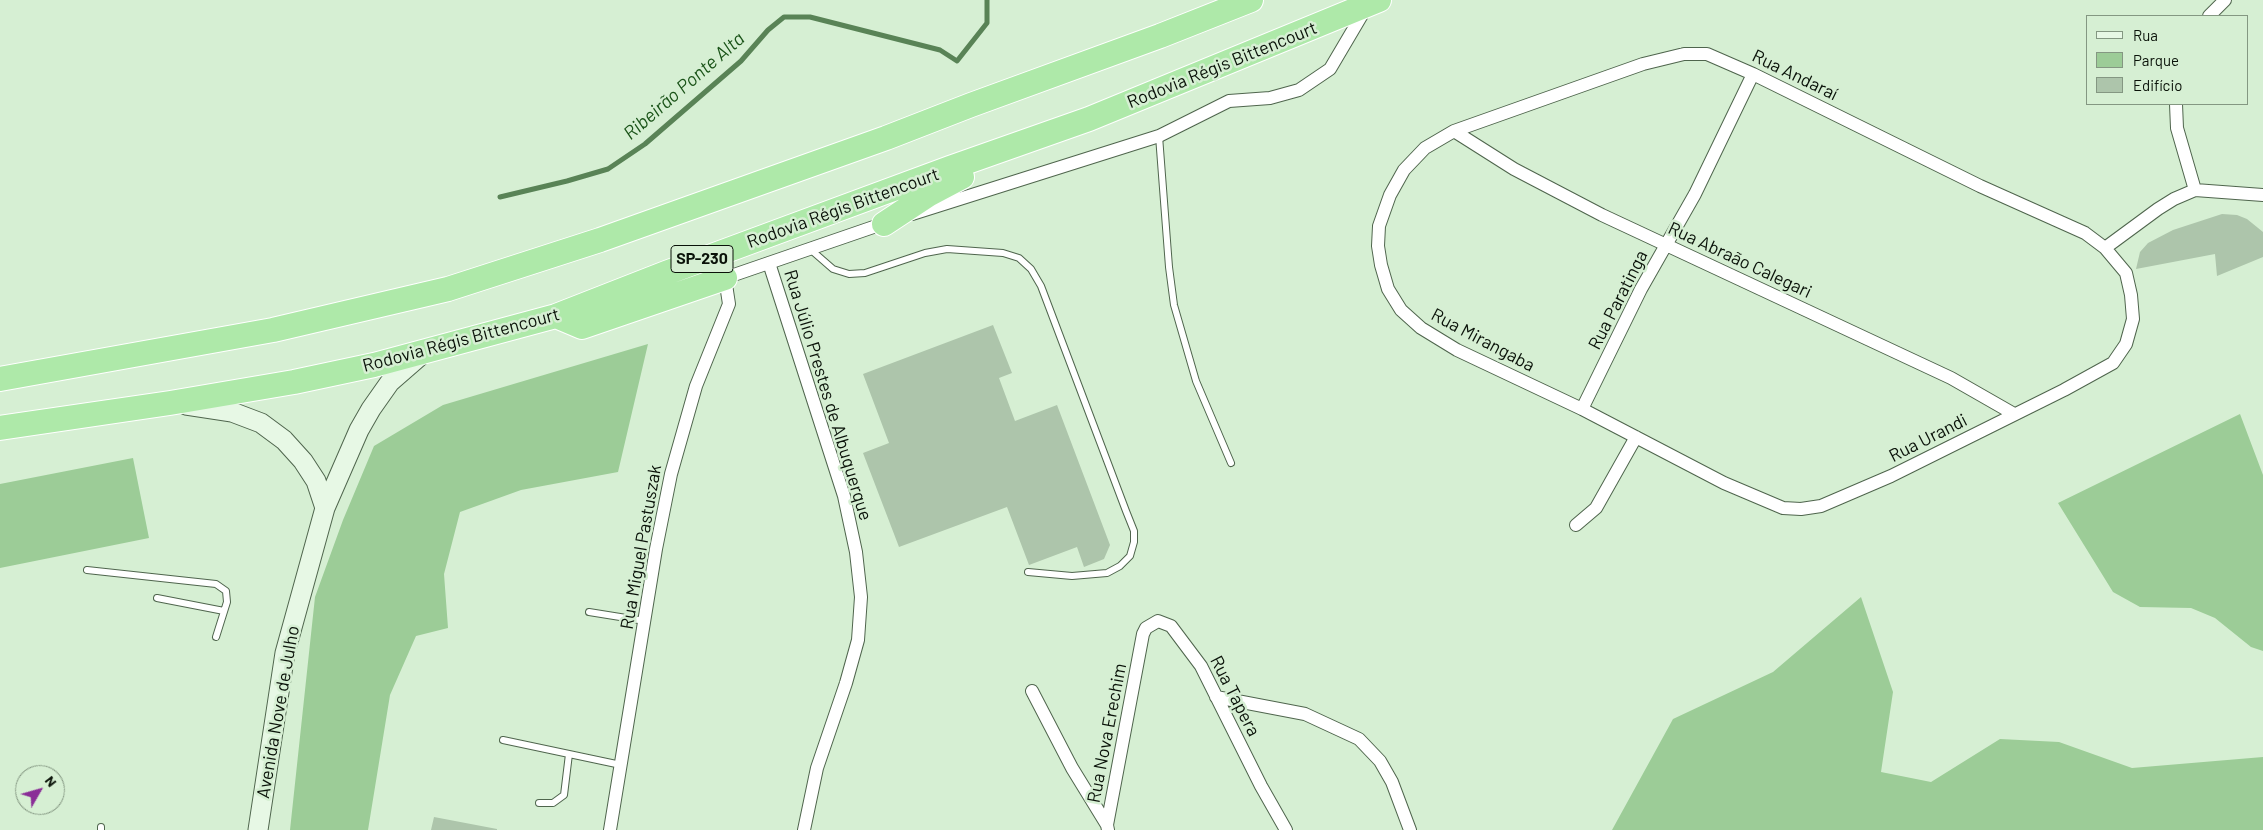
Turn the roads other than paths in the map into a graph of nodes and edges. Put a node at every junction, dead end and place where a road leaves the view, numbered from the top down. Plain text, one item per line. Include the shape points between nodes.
1 (1251, 0) edge
2 (2225, 0) edge
3 (1373, 2) edge
4 (2210, 15) edge
5 (1753, 74) junction
6 (2176, 105) edge
7 (1089, 119) junction
8 (1454, 131) junction
9 (1159, 136) junction
10 (2195, 190) junction
11 (2263, 195) edge
12 (884, 224) junction
13 (1667, 245) junction
14 (2105, 248) junction
15 (810, 249) junction
16 (769, 263) junction
17 (725, 278) junction
18 (556, 316) junction
19 (424, 353) junction
20 (2, 376) edge
21 (170, 403) junction
22 (1582, 409) junction
23 (2014, 414) junction
24 (0, 428) edge
25 (1636, 437) junction
26 (1231, 463) dead end
27 (325, 508) junction
28 (1576, 525) dead end
29 (87, 570) dead end
30 (1028, 572) dead end
31 (157, 598) dead end
32 (224, 611) junction
33 (589, 612) dead end
34 (645, 621) junction
35 (216, 637) dead end
36 (1140, 649) joint
37 (1032, 691) dead end
38 (1216, 697) junction
39 (503, 740) dead end
40 (569, 754) junction
41 (621, 765) junction
42 (539, 803) dead end
43 (1108, 827) edge
44 (1283, 827) edge
45 (258, 830) edge
46 (610, 830) edge
47 (804, 830) edge
48 (1410, 830) edge

1 - 20 highway via 886,138 600,240 448,289 273,330
2 - 4 street
3 - 7 highway, Rodovia Régis Bittencourt / SP-230
3 - 9 street via 1330,69 1315,80 1299,90 1270,98 1229,101
5 - 8 street, Rua Andaraí via 1707,54 1674,56
5 - 13 street, Rua Paratinga
5 - 14 street, Rua Andaraí via 1980,186 2084,233
6 - 10 street via 2177,128
7 - 12 highway via 1048,141 961,177
7 - 18 highway, Rodovia Régis Bittencourt / SP-230
8 - 13 street, Rua Abraão Calegari via 1514,169
8 - 22 street, Rua Mirangaba via 1425,148 1404,170 1390,195 1379,226 1378,246 1388,289 1401,310 1421,328 1457,350
9 - 12 street
9 - 26 lane via 1174,305 1196,381
10 - 11 street
10 - 14 street via 2158,208
12 - 15 street
13 - 22 street, Rua Paratinga via 1641,289
13 - 23 street, Rua Abraão Calegari via 1951,378
14 - 23 street, Rua Urandi via 2126,273 2131,295 2133,319 2126,344 2113,363
15 - 16 street
15 - 30 lane via 833,269 849,274 865,273 947,249 1002,253 1019,258 1031,269 1044,295 1134,531 1134,542 1130,556 1107,574 1072,576
16 - 17 street
16 - 47 street, Rua Júlio Prestes de Albuquerque via 844,496 856,552 861,597 858,640 817,768
17 - 18 highway via 582,327
17 - 34 street, Rua Miguel Pastuszak via 730,304 696,386 671,474
18 - 19 highway, Rodovia Régis Bittencourt / SP-230
19 - 21 highway, Rodovia Régis Bittencourt / SP-230 via 294,382
19 - 27 main road, Avenida Nove de Julho via 390,382 371,409
21 - 24 highway, Rodovia Régis Bittencourt / SP-230
21 - 27 main road via 232,412 261,423 284,440 303,461 316,481
22 - 25 street, Rua Mirangaba
23 - 25 street, Rua Urandi via 1849,495 1821,506 1801,509 1783,508 1757,498
25 - 28 street via 1596,508
27 - 45 main road, Avenida Nove de Julho via 285,653
29 - 32 lane via 216,584 226,591
31 - 32 lane
32 - 35 lane
33 - 34 lane
34 - 41 street, Rua Miguel Pastuszak
36 - 38 street, Rua Tapera via 1146,628 1158,621 1171,626 1201,666
36 - 43 street, Rua Nova Erechim
37 - 43 street, Rua Nova Erechim via 1072,768
38 - 44 street, Rua Tapera
38 - 48 street via 1305,714 1359,739 1380,761 1392,782
39 - 40 lane
40 - 41 lane
40 - 42 lane via 564,795 553,803
41 - 46 street, Rua Miguel Pastuszak

